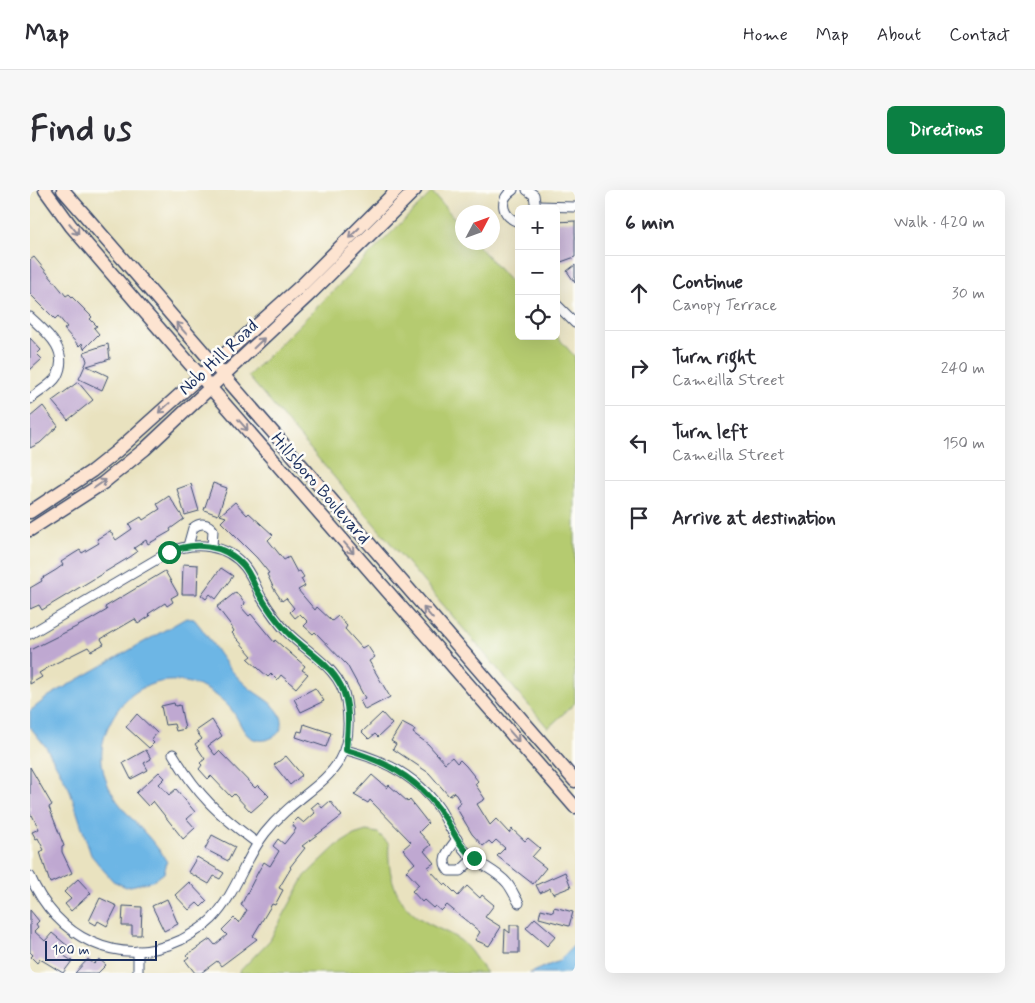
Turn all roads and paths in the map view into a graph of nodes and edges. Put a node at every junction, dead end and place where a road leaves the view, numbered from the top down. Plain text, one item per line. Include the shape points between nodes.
1 (45, 190) edge
2 (63, 190) edge
3 (414, 190) edge
4 (512, 190) edge
5 (531, 192) edge
6 (394, 198) edge
7 (536, 205) edge
8 (560, 207) edge
9 (575, 207) edge
10 (515, 221) edge
11 (560, 308) edge
12 (30, 317) edge
13 (575, 323) edge
14 (213, 365) junction
15 (200, 376) junction
16 (223, 377) junction
17 (211, 388) junction
18 (30, 398) edge
19 (30, 512) edge
20 (30, 530) edge
21 (188, 546) junction
22 (212, 547) junction
23 (417, 624) junction
24 (30, 634) edge
25 (476, 668) junction
26 (467, 682) junction
27 (527, 726) junction
28 (346, 750) junction
29 (173, 754) dead end
30 (575, 781) edge
31 (575, 807) edge
32 (457, 839) junction
33 (257, 843) junction
34 (474, 858) junction
35 (30, 876) edge
36 (519, 903) dead end
37 (138, 951) junction
38 (138, 973) edge

1 -> 15 street, Hillsboro Boulevard via 71,226
14 -> 2 street, Hillsboro Boulevard
3 - 6 street, Nob Hill Road
4 - 10 street via 505,196 503,208 508,218
5 - 7 street
6 -> 14 street, Nob Hill Road
16 -> 6 street, Nob Hill Road
8 - 9 street
11 - 13 street
12 - 18 street via 50,334 60,351 56,376
14 - 15 street, Nob Hill Road
14 - 16 street, Hillsboro Boulevard
15 - 17 street, Hillsboro Boulevard
15 -> 19 street, Nob Hill Road via 92,471
16 - 17 street, Nob Hill Road
25 -> 16 street, Hillsboro Boulevard
20 -> 17 street, Nob Hill Road via 126,466
17 -> 23 street, Hillsboro Boulevard
21 - 22 street
21 - 22 street via 193,528 206,524 213,530
21 - 24 street via 169,552
22 - 28 street via 236,558 244,566 276,620 335,675 346,698
23 - 25 street via 436,634 464,666
23 - 26 street, Hillsboro Boulevard
25 - 27 street, Hillsboro Boulevard
26 - 27 street via 473,681 482,688 511,720
26 -> 31 street, Hillsboro Boulevard
27 - 30 street, Hillsboro Boulevard
28 - 32 street via 383,762 412,780 437,805
28 - 33 street via 322,782 295,801
29 - 33 street via 210,806
32 - 34 street
32 - 34 street via 444,859 449,871 460,871
33 - 37 street via 230,897 210,920 190,935 166,946
34 - 36 street via 506,882
35 - 37 street via 45,904 67,927 93,943 121,951
37 - 38 street

